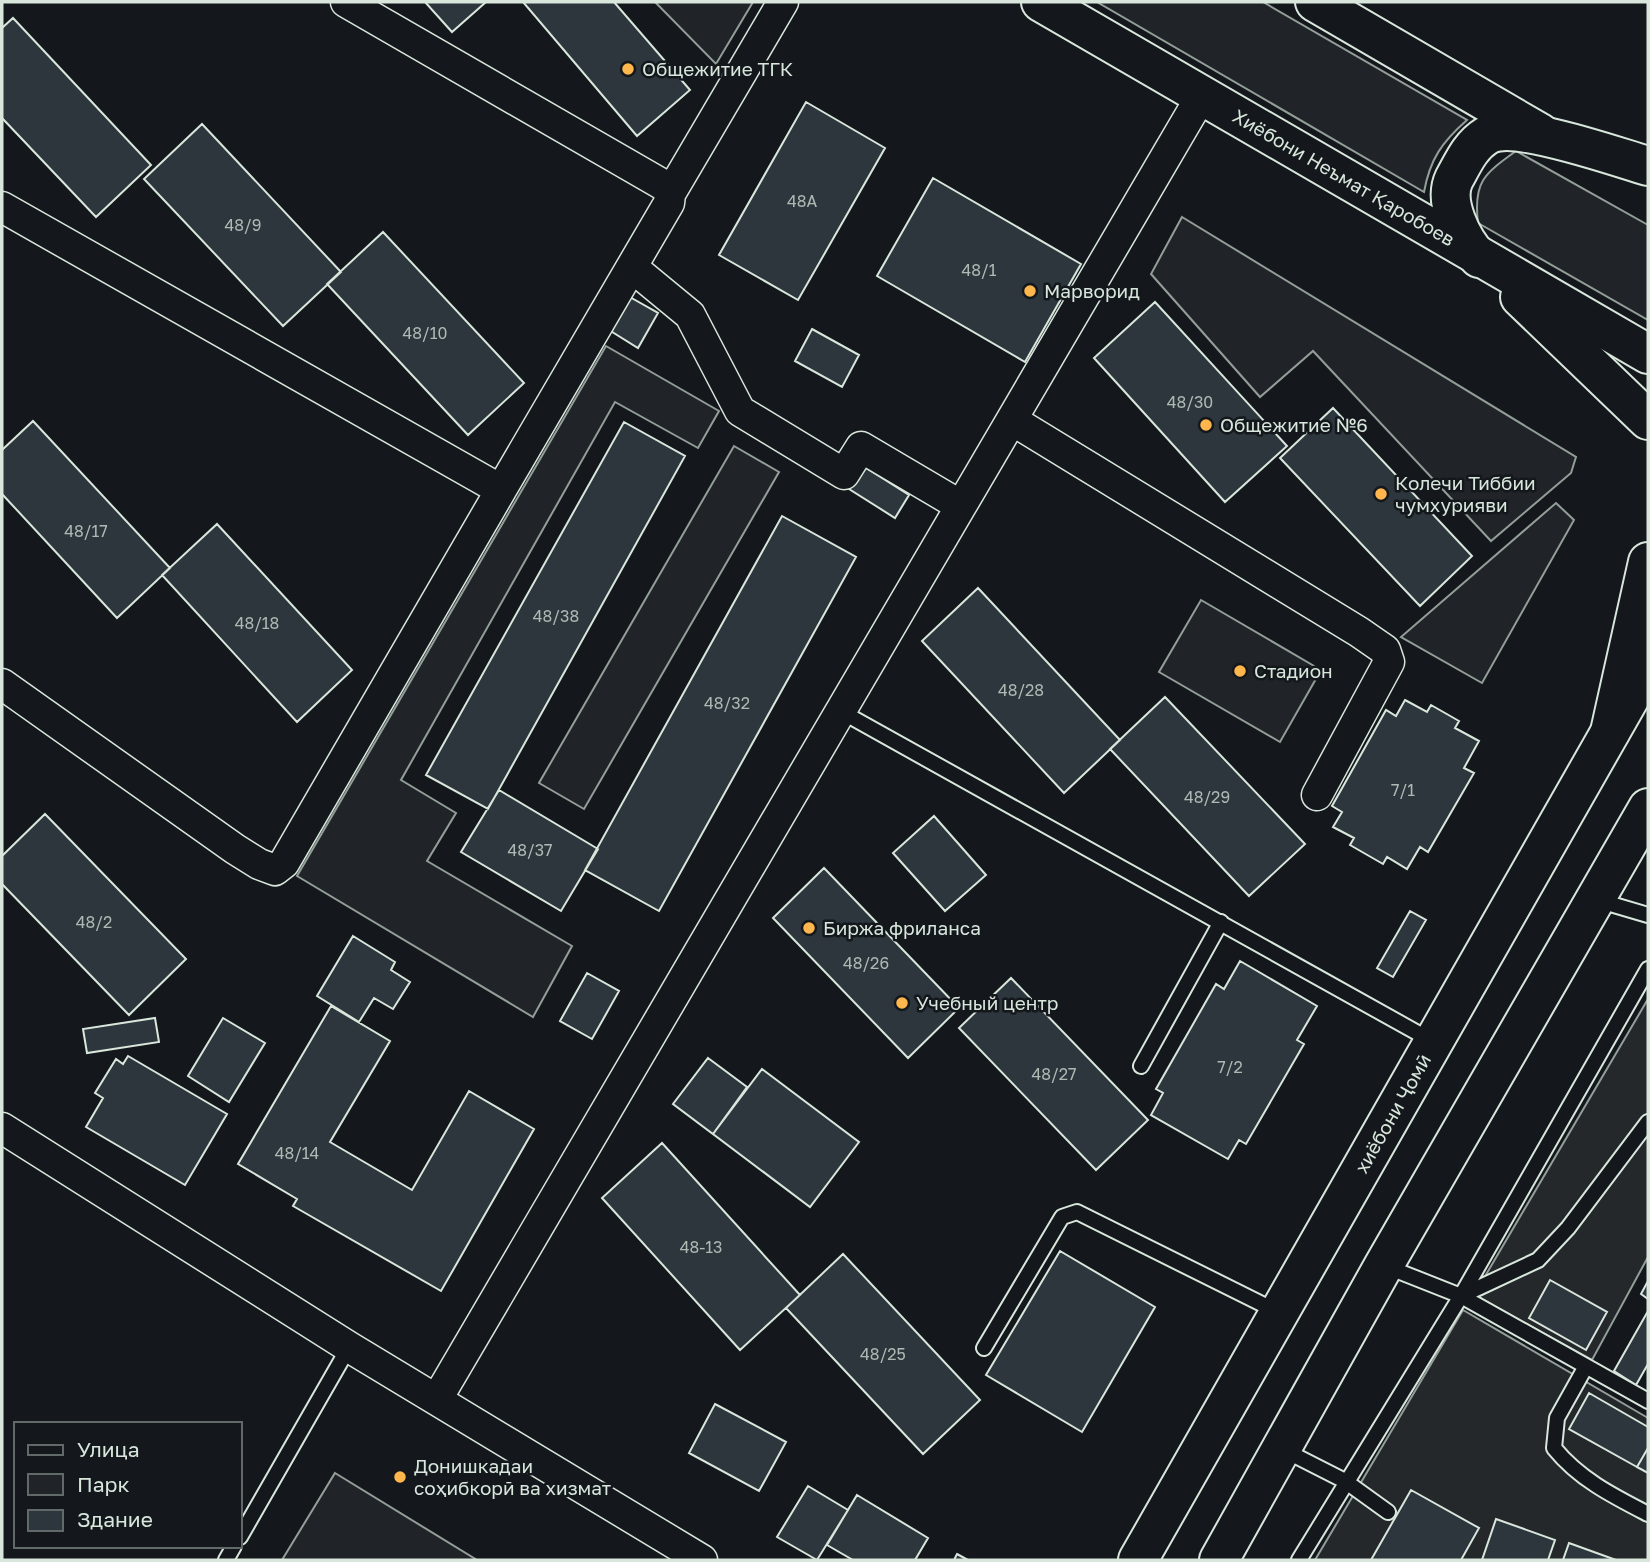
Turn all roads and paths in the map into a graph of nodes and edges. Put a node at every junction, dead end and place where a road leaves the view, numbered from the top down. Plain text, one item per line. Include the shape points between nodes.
1 (346, 2) edge
2 (783, 2) edge
3 (1041, 2) edge
4 (1315, 2) edge
5 (1202, 96) junction
6 (1549, 138) junction
7 (1648, 166) edge
8 (670, 194) junction
9 (1648, 195) edge
10 (2, 207) edge
11 (1476, 255) junction
12 (633, 268) junction
13 (1648, 354) edge
14 (1012, 420) junction
15 (1648, 420) edge
16 (501, 490) junction
17 (961, 506) junction
18 (1648, 562) edge
19 (1648, 666) edge
20 (2, 684) edge
21 (842, 712) junction
22 (1610, 732) junction
23 (1317, 795) dead end
24 (1648, 808) edge
25 (1595, 900) junction
26 (1648, 915) edge
27 (1221, 922) junction
28 (1648, 970) edge
29 (1433, 1042) junction
30 (1142, 1066) dead end
31 (1648, 1122) edge
32 (2, 1128) edge
33 (1384, 1265) junction
34 (1461, 1296) junction
35 (1279, 1313) junction
36 (349, 1347) junction
37 (984, 1348) dead end
38 (1585, 1368) junction
39 (437, 1399) junction
40 (1648, 1401) edge
41 (1281, 1449) junction
42 (1345, 1482) junction
43 (1388, 1512) dead end
44 (1648, 1514) edge
45 (242, 1534) edge
46 (702, 1560) edge
47 (1138, 1560) edge
48 (1219, 1560) edge
49 (1299, 1560) edge

1 - 8 street via 665,186
2 - 8 street
3 - 5 main road, Хиёбони Неъмат Қаробоев
4 - 6 main road
5 - 11 main road, Хиёбони Неъмат Қаробоев
5 - 14 street
6 - 7 main road
6 - 9 main road
6 - 11 main road via 1516,130 1488,134 1468,153 1450,188 1455,219
8 - 12 street
10 - 16 street
11 - 13 main road, Хиёбони Неъмат Қаробоев
11 - 15 main road
12 - 16 street
12 - 17 street via 690,315 740,411 845,474 861,447
14 - 17 street
14 - 23 street via 1385,650 1389,662
16 - 20 street via 284,863 275,870 243,854
17 - 21 street
18 - 22 main road
19 - 22 main road, хиёбони Ҷомӣ
21 - 27 lane
21 - 39 street
22 - 29 main road, хиёбони Ҷомӣ
24 - 25 main road
25 - 26 lane
25 - 33 main road
27 - 29 lane
27 - 30 lane
28 - 34 lane
29 - 35 main road, хиёбони Ҷомӣ
31 - 34 lane via 1568,1228 1538,1260
32 - 36 street
33 - 34 lane
33 - 41 main road
34 - 38 lane
34 - 42 lane
35 - 37 lane via 1077,1212 1062,1217
35 - 47 main road, хиёбони Ҷомӣ
36 - 39 street
36 - 45 lane
38 - 40 lane
38 - 44 lane via 1557,1418 1555,1448 1591,1483
39 - 46 street
41 - 42 lane
41 - 48 main road
42 - 43 lane
42 - 49 lane

